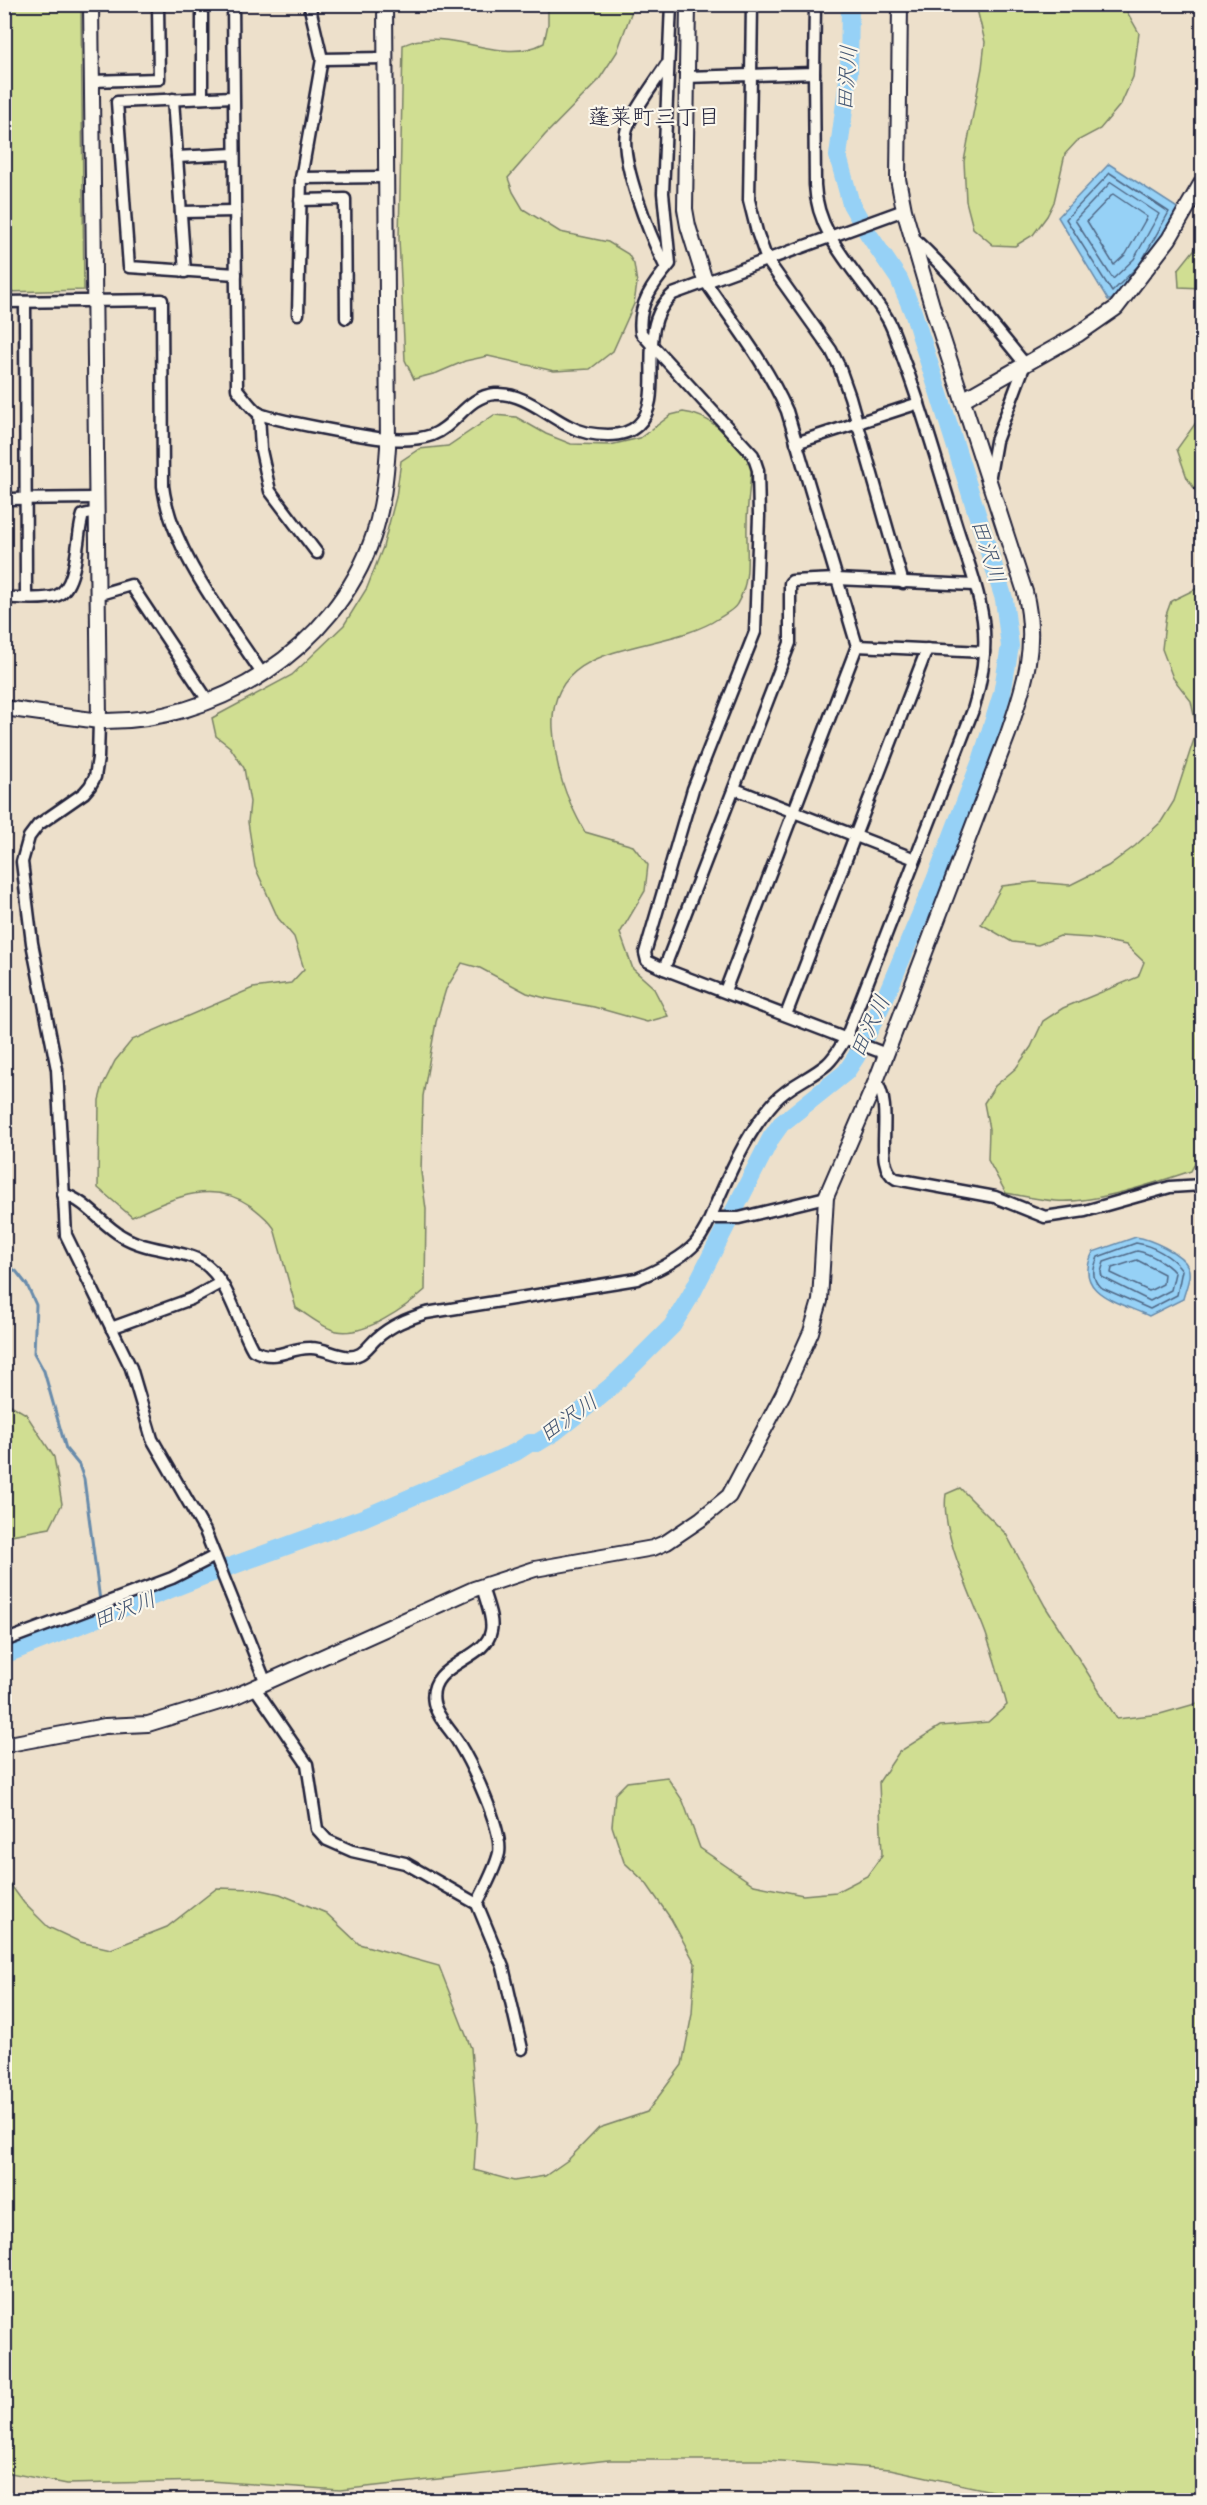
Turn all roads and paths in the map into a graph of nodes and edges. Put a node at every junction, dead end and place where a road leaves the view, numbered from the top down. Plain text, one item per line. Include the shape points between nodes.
1 (91, 4) edge
2 (158, 4) edge
3 (202, 4) edge
4 (232, 4) edge
5 (309, 4) edge
6 (385, 4) edge
7 (671, 4) edge
8 (688, 4) edge
9 (752, 4) edge
10 (815, 4) edge
11 (900, 4) edge
12 (385, 58) junction
13 (322, 59) junction
14 (668, 62) junction
15 (814, 73) junction
16 (751, 75) junction
17 (686, 76) junction
18 (92, 81) junction
19 (233, 97) junction
20 (202, 98) junction
21 (173, 99) junction
22 (234, 154) junction
23 (177, 157) junction
24 (386, 177) junction
25 (301, 178) junction
26 (1203, 182) edge
27 (300, 200) junction
28 (904, 210) junction
29 (235, 211) junction
30 (181, 212) junction
31 (829, 236) junction
32 (911, 236) junction
33 (767, 260) junction
34 (666, 268) junction
35 (185, 272) junction
36 (236, 274) junction
37 (705, 281) junction
38 (93, 301) junction
39 (4, 302) edge
40 (25, 302) junction
41 (298, 314) dead end
42 (346, 318) dead end
43 (652, 345) junction
44 (1025, 364) junction
45 (964, 399) junction
46 (920, 403) junction
47 (258, 413) junction
48 (856, 422) junction
49 (388, 439) junction
50 (796, 443) junction
51 (989, 482) junction
52 (4, 499) edge
53 (26, 499) junction
54 (96, 505) junction
55 (317, 553) dead end
56 (836, 579) junction
57 (903, 583) junction
58 (974, 585) junction
59 (97, 595) junction
60 (26, 597) junction
61 (4, 598) edge
62 (857, 646) junction
63 (927, 649) junction
64 (984, 652) junction
65 (263, 675) junction
66 (209, 702) junction
67 (4, 708) edge
68 (99, 721) junction
69 (735, 789) junction
70 (794, 812) junction
71 (854, 836) junction
72 (915, 859) junction
73 (664, 969) junction
74 (725, 991) junction
75 (786, 1015) junction
76 (846, 1038) junction
77 (886, 1054) junction
78 (876, 1081) junction
79 (1203, 1185) edge
80 (63, 1194) junction
81 (826, 1197) junction
82 (716, 1219) junction
83 (220, 1283) junction
84 (111, 1328) junction
85 (214, 1556) junction
86 (482, 1586) junction
87 (4, 1641) edge
88 (260, 1685) junction
89 (4, 1744) edge
90 (477, 1904) junction
91 (522, 2049) dead end

1 - 18 street
2 - 18 street via 159,79
3 - 20 street
4 - 19 street
5 - 13 street
6 - 12 street
7 - 14 street
8 - 17 street
9 - 16 street
10 - 15 street
11 - 28 street via 898,179
12 - 13 street
12 - 24 street
13 - 25 street
14 - 34 street via 663,193 670,264
14 - 34 street via 627,128 626,143 629,172
15 - 16 street
15 - 31 street via 815,202
16 - 17 street
16 - 33 street via 749,200
17 - 37 street via 685,208
18 - 38 street
19 - 20 street
19 - 22 street
20 - 21 street
21 - 23 street
21 - 35 street via 117,102 120,149 129,267
22 - 23 street
22 - 29 street
23 - 30 street
24 - 25 street
24 - 49 street
25 - 27 street
26 - 44 street via 1170,239 1116,308
27 - 41 street
27 - 42 street via 345,199
28 - 31 street
28 - 32 street
29 - 30 street
29 - 36 street
30 - 35 street
31 - 33 street
31 - 46 street via 888,320
32 - 44 street via 933,256
32 - 45 street
33 - 37 street
33 - 48 street via 831,350
34 - 43 street via 651,287 640,317 641,333
35 - 36 street
36 - 47 street via 237,389
37 - 43 street via 673,294 664,302 653,326
37 - 50 street via 773,380
38 - 40 street
38 - 54 street
38 - 65 street via 162,300 165,502 183,550
39 - 40 street
40 - 53 street
43 - 49 street via 647,409 643,419 628,432 596,435 570,427 533,404 495,394 464,409 448,427 431,436
43 - 73 street via 745,445 756,462 758,481 755,632 693,789 645,953 647,961
44 - 45 street
44 - 51 street via 996,441
45 - 51 street
46 - 48 street
46 - 58 street
47 - 49 street
47 - 55 street via 270,491
48 - 50 street
48 - 57 street
49 - 65 street via 387,477 378,521 354,580 317,628
50 - 56 street
51 - 77 street via 1030,615 1029,664 1008,734
52 - 53 street
53 - 54 street
53 - 60 street
54 - 59 street
54 - 60 street via 83,515 75,566 66,588 57,596
56 - 57 street
56 - 62 street
56 - 69 street via 790,583 790,643
57 - 58 street
58 - 64 street via 983,619
59 - 66 street via 131,585
59 - 68 street
60 - 61 street
62 - 63 street
62 - 70 street
63 - 64 street
63 - 71 street
64 - 72 street via 973,710
65 - 66 street
66 - 68 street via 128,721
67 - 68 street
68 - 80 street via 95,777 84,793 38,825 29,837 22,862 32,943 57,1069
69 - 70 street
69 - 73 street
70 - 71 street
70 - 74 street
71 - 72 street
71 - 75 street
72 - 76 street
73 - 74 street
74 - 75 street
75 - 76 street
76 - 77 street
76 - 82 street via 827,1064 776,1099 760,1120 719,1196
77 - 78 street
78 - 79 street via 886,1108 885,1164 896,1179 995,1197 1045,1217 1085,1211 1170,1187
78 - 81 street
80 - 83 street via 74,1197 125,1239 204,1263
80 - 84 street via 66,1235
81 - 82 street via 739,1218
81 - 86 street via 820,1301 811,1332 729,1496 653,1548 535,1569
82 - 83 street via 695,1245 637,1279 426,1313 388,1329 353,1356 308,1347 268,1357 253,1350
83 - 84 street via 191,1299
84 - 85 street via 131,1368 152,1438 205,1531
85 - 87 street via 172,1578
85 - 88 street
86 - 88 street
86 - 90 street via 491,1620 489,1638 447,1670 434,1693 439,1715 470,1764 499,1842 499,1853
88 - 89 street via 229,1699 148,1724 105,1726
88 - 90 street via 307,1764 314,1816 327,1840 352,1851 405,1863
90 - 91 street via 503,1967

